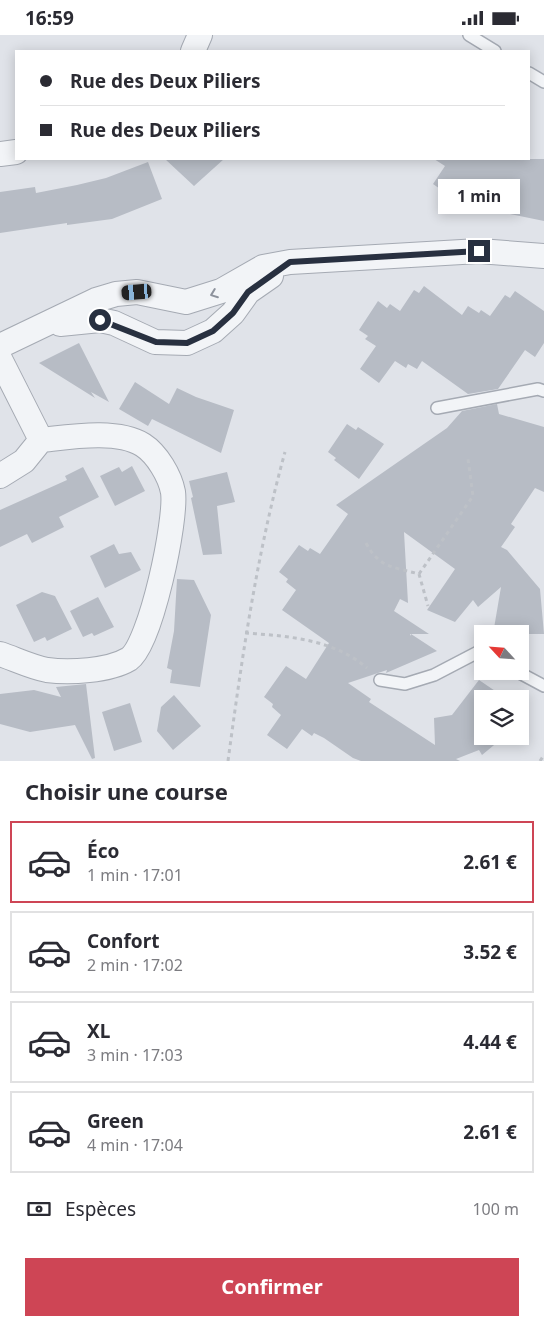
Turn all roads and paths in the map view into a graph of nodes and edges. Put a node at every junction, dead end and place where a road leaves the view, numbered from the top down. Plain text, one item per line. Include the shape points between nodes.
1 (200, 35) edge
2 (469, 35) edge
3 (193, 50) edge
4 (493, 50) edge
5 (530, 74) edge
6 (544, 82) edge
7 (15, 152) edge
8 (0, 154) edge
9 (544, 256) edge
10 (290, 262) junction
11 (44, 326) junction
12 (0, 346) edge
13 (0, 359) edge
14 (544, 391) edge
15 (437, 408) dead end
16 (42, 440) junction
17 (285, 452) dead end
18 (468, 459) dead end
19 (0, 476) edge
20 (366, 543) dead end
21 (419, 574) junction
22 (428, 605) dead end
23 (245, 633) junction
24 (0, 653) edge
25 (474, 654) edge
26 (529, 678) edge
27 (380, 680) joint
28 (544, 687) edge
29 (544, 755) edge
30 (228, 761) edge
31 (540, 761) edge

1 - 3 street
2 - 4 lane
5 - 6 lane
7 - 8 street
9 - 10 street via 479,251
10 -> 11 street via 263,267 221,291 186,302 137,292 116,294 96,300
10 - 11 street via 248,292 233,313 213,331 187,343 156,342 100,320
11 - 12 street
13 - 16 street
14 - 15 lane via 538,389
16 - 19 street via 24,461
16 - 24 street via 92,436 123,438 143,445 167,475 173,493 168,546 151,618 142,641 130,658 109,667 47,669
17 - 23 path via 271,501
18 - 21 path via 472,496
20 - 21 path via 383,565
21 - 22 path
23 - 27 path via 297,637 333,648 354,657
23 - 30 path
25 - 27 lane via 434,675 405,684
26 - 28 lane
29 - 31 path

